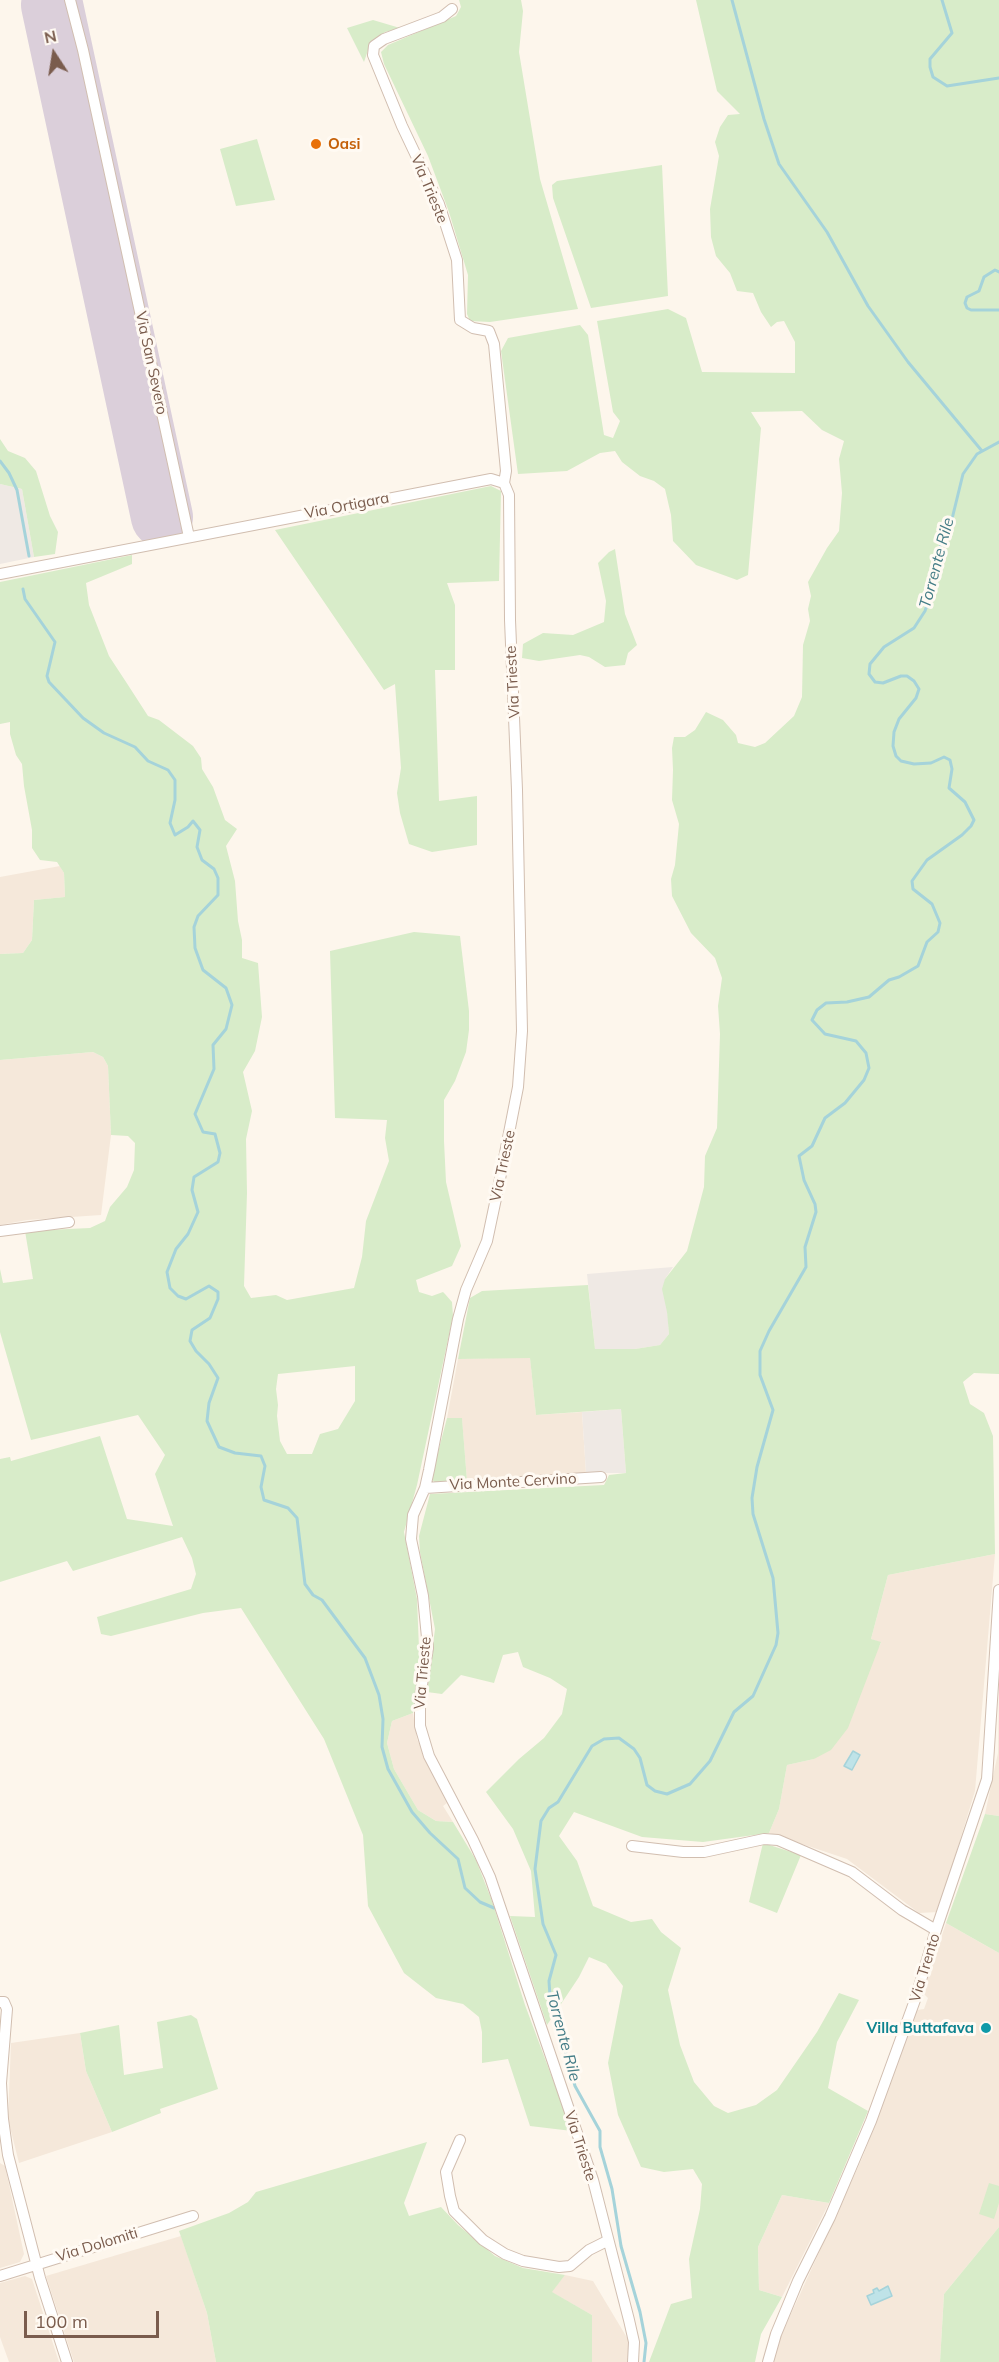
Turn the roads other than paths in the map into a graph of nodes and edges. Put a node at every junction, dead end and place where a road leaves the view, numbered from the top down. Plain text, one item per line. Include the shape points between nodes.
1 (70, 0) edge
2 (452, 9) dead end
3 (504, 483) junction
4 (189, 537) junction
5 (0, 574) edge
6 (69, 1222) dead end
7 (0, 1231) edge
8 (601, 1477) dead end
9 (425, 1488) junction
10 (999, 1591) edge
11 (632, 1846) dead end
12 (936, 1930) junction
13 (2, 2002) edge
14 (1, 2083) edge
15 (460, 2140) dead end
16 (4, 2157) edge
17 (194, 2216) dead end
18 (608, 2241) junction
19 (36, 2265) junction
20 (0, 2276) edge
21 (67, 2362) edge
22 (633, 2362) edge
23 (768, 2362) edge

1 - 4 street, Via San Severo
2 - 3 street, Via Trieste via 384,39 374,46 373,55 439,204 457,260 460,320 489,331 494,344
3 - 4 street, Via Ortigara via 492,479
3 - 9 street, Via Trieste via 509,495 517,790 522,1031 518,1087 487,1241 458,1319
4 - 5 street
6 - 7 street
8 - 9 street, Via Monte Cervino
9 - 18 street, Via Trieste via 413,1515 411,1539 423,1596 428,1648 419,1710 423,1740 490,1877 592,2180
10 - 12 street, Via Trento via 987,1779
11 - 12 street via 694,1852 778,1840 852,1872
12 - 23 street, Via Trento via 871,2121 798,2281
13 - 14 street via 7,2009
14 - 16 street
15 - 18 street via 446,2172 450,2196 454,2211 483,2240 522,2261 559,2267 570,2266
16 - 19 street
17 - 19 street, Via Dolomiti
18 - 22 street, Via Trieste via 634,2342
19 - 20 street, Via Dolomiti
19 - 21 street

